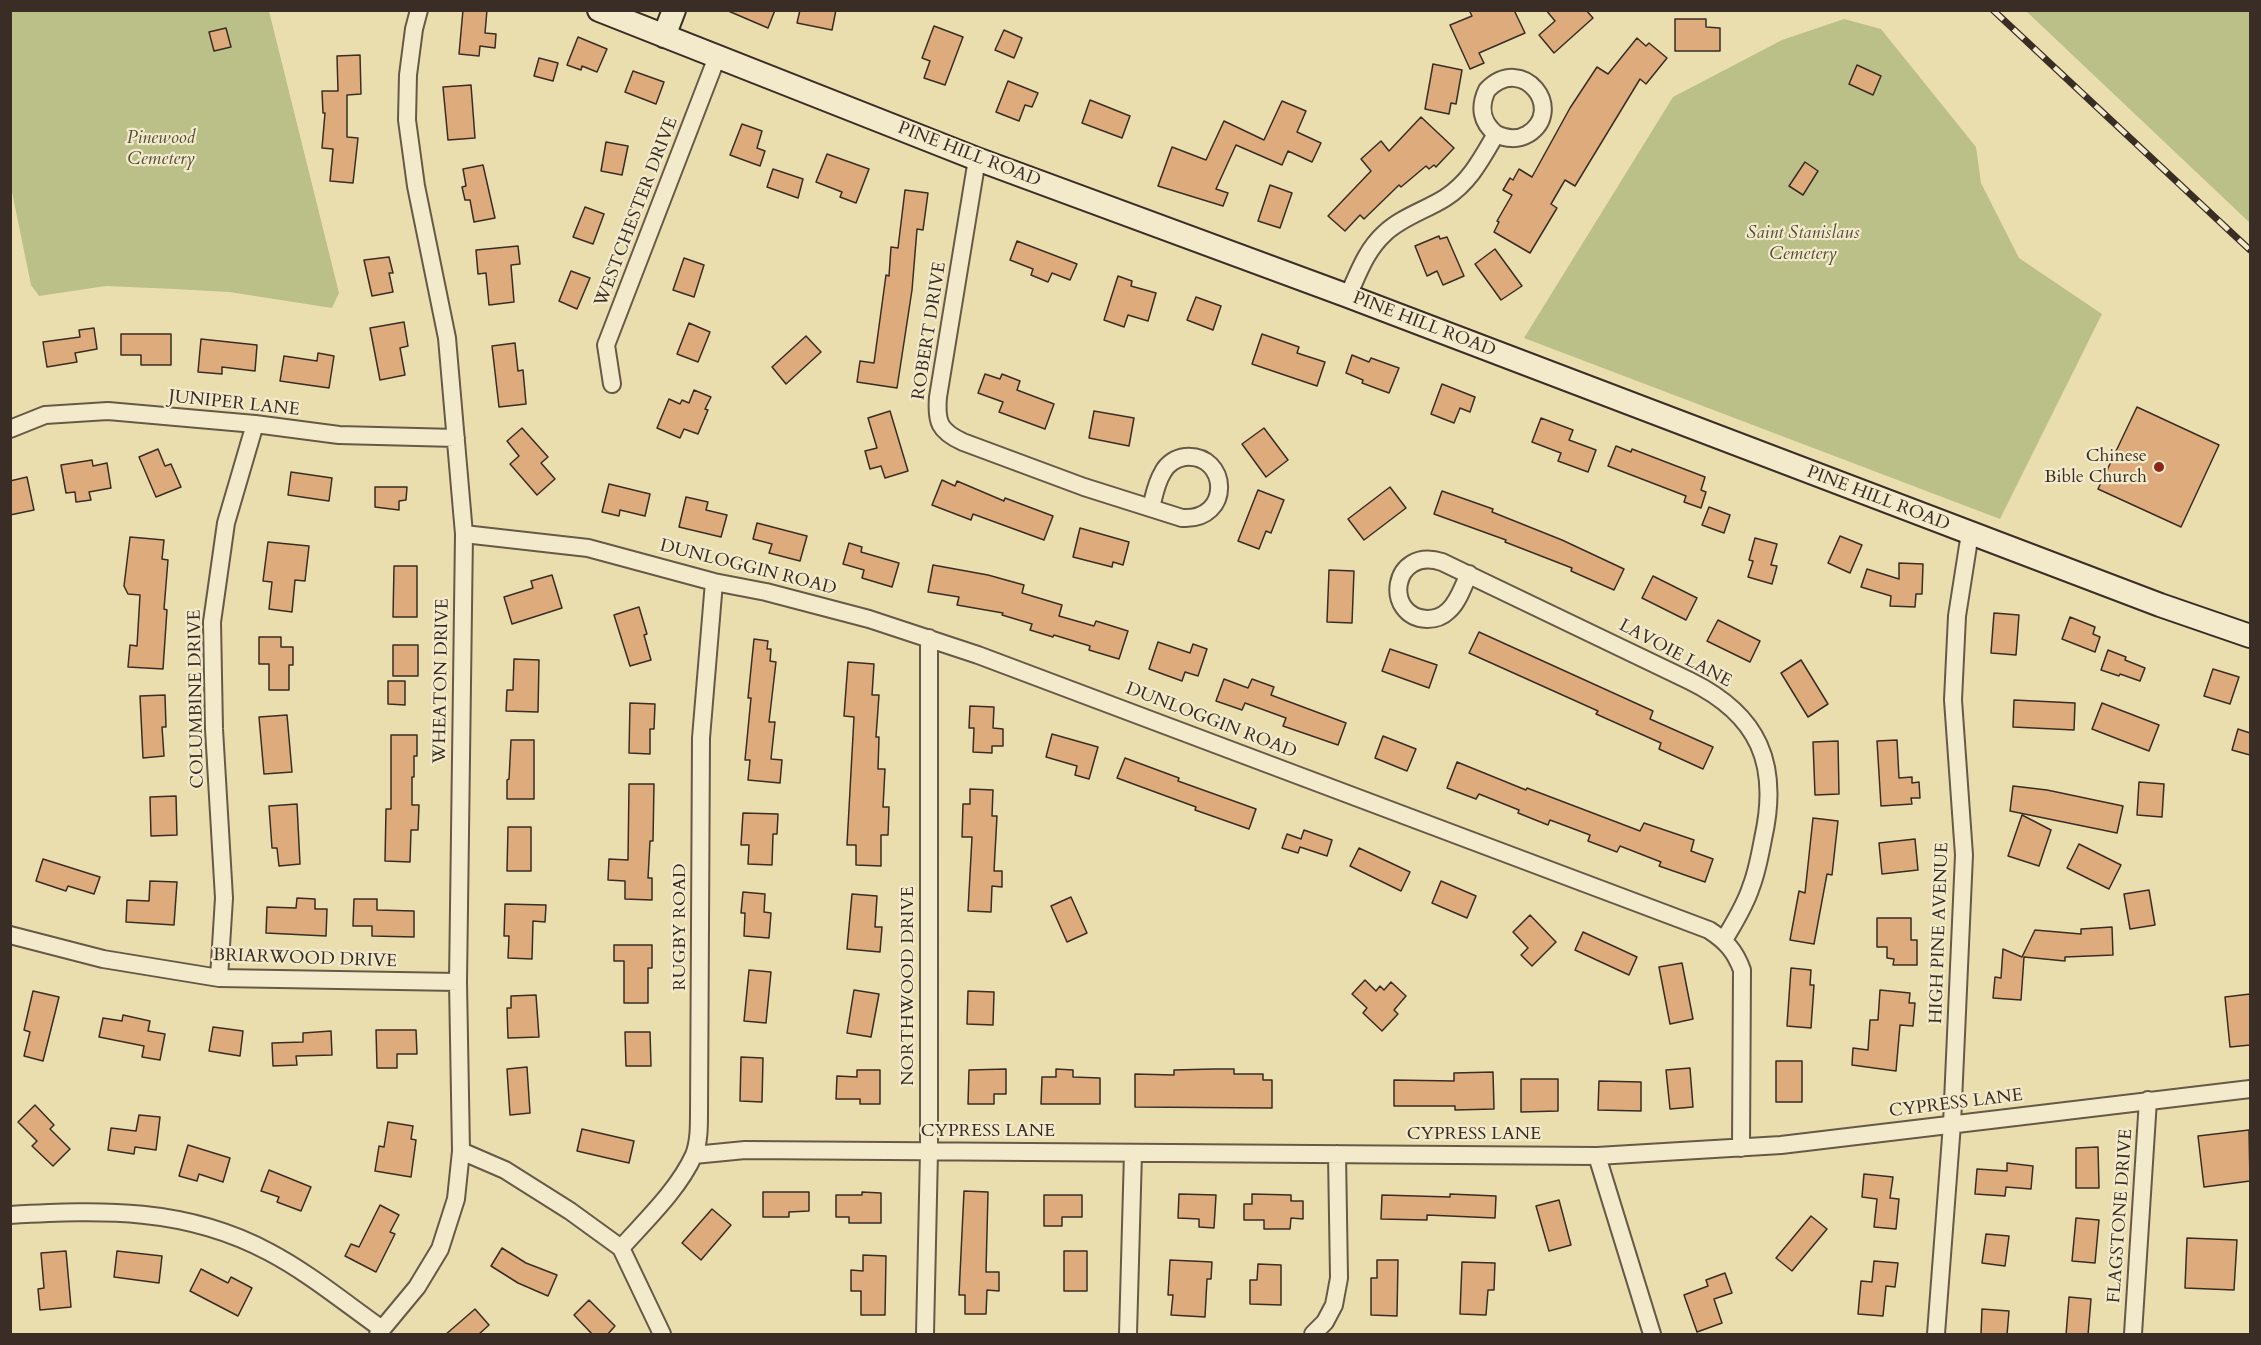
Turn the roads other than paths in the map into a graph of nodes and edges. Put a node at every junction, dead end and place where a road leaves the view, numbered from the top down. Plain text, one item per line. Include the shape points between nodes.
1 (419, 10) edge
2 (599, 10) edge
3 (674, 10) edge
4 (664, 36) junction
5 (717, 57) junction
6 (1496, 134) dead end
7 (977, 159) junction
8 (1347, 296) junction
9 (612, 384) dead end
10 (255, 424) junction
11 (10, 429) edge
12 (456, 438) junction
13 (1151, 508) dead end
14 (1970, 533) junction
15 (464, 534) junction
16 (1469, 574) dead end
17 (714, 582) junction
18 (2250, 636) edge
19 (929, 638) junction
20 (10, 935) edge
21 (1724, 940) junction
22 (219, 978) junction
23 (458, 982) junction
24 (2250, 1089) edge
25 (2148, 1101) junction
26 (1952, 1124) junction
27 (1741, 1148) junction
28 (461, 1151) junction
29 (929, 1151) junction
30 (1133, 1153) junction
31 (1337, 1154) junction
32 (694, 1155) junction
33 (1597, 1156) junction
34 (10, 1215) edge
35 (621, 1248) junction
36 (380, 1332) edge
37 (662, 1335) edge
38 (925, 1335) edge
39 (1128, 1335) edge
40 (1313, 1335) edge
41 (1652, 1335) edge
42 (1936, 1335) edge
43 (2133, 1335) edge

1 - 12 street, WHEATON DRIVE via 408,75 407,120 416,186 447,338
2 - 4 street, PINE HILL ROAD
3 - 4 street
4 - 5 street, PINE HILL ROAD
5 - 7 street, PINE HILL ROAD
5 - 9 street, WESTCHESTER DRIVE via 606,345
6 - 8 street via 1462,185 1386,232 1374,245
7 - 8 street, PINE HILL ROAD
7 - 13 street, ROBERT DRIVE via 938,397 940,425 963,442
8 - 14 street, PINE HILL ROAD
10 - 11 street, JUNIPER LANE via 108,411 45,415
10 - 12 street, JUNIPER LANE via 339,435
10 - 22 street, COLUMBINE DRIVE via 226,523 213,622 214,729 224,898
12 - 15 street, WHEATON DRIVE
14 - 18 street, PINE HILL ROAD
14 - 26 street, HIGH PINE AVENUE via 1957,615 1953,700 1965,855
15 - 17 street, DUNLOGGIN ROAD via 588,548
15 - 23 street, WHEATON DRIVE
16 - 21 street, LAVOIE LANE via 1706,689 1738,714 1751,732 1768,767 1770,803 1752,887
17 - 19 street, DUNLOGGIN ROAD via 858,616
17 - 32 street, RUGBY ROAD via 701,738 699,1113
19 - 21 street, DUNLOGGIN ROAD via 1693,923
19 - 29 street, NORTHWOOD DRIVE
20 - 22 street, BRIARWOOD DRIVE via 103,959
21 - 27 street, DUNLOGGIN ROAD via 1736,953 1742,970
22 - 23 street, BRIARWOOD DRIVE
23 - 28 street, WHEATON DRIVE
24 - 25 street, CYPRESS LANE
25 - 26 street, CYPRESS LANE
25 - 43 street, FLAGSTONE DRIVE
26 - 27 street, CYPRESS LANE
26 - 42 street, HIGH PINE AVENUE
27 - 33 street, CYPRESS LANE
28 - 35 street via 505,1170
28 - 36 street, WHEATON DRIVE via 456,1199 440,1250 417,1287
29 - 30 street, CYPRESS LANE
29 - 32 street, CYPRESS LANE via 745,1150
29 - 38 street, NORTHWOOD DRIVE
30 - 31 street, CYPRESS LANE
30 - 39 street
31 - 33 street, CYPRESS LANE
31 - 40 street via 1339,1278 1334,1305
32 - 35 street, RUGBY ROAD via 667,1196
33 - 41 street
34 - 36 street via 141,1213 221,1231 293,1267
35 - 37 street

